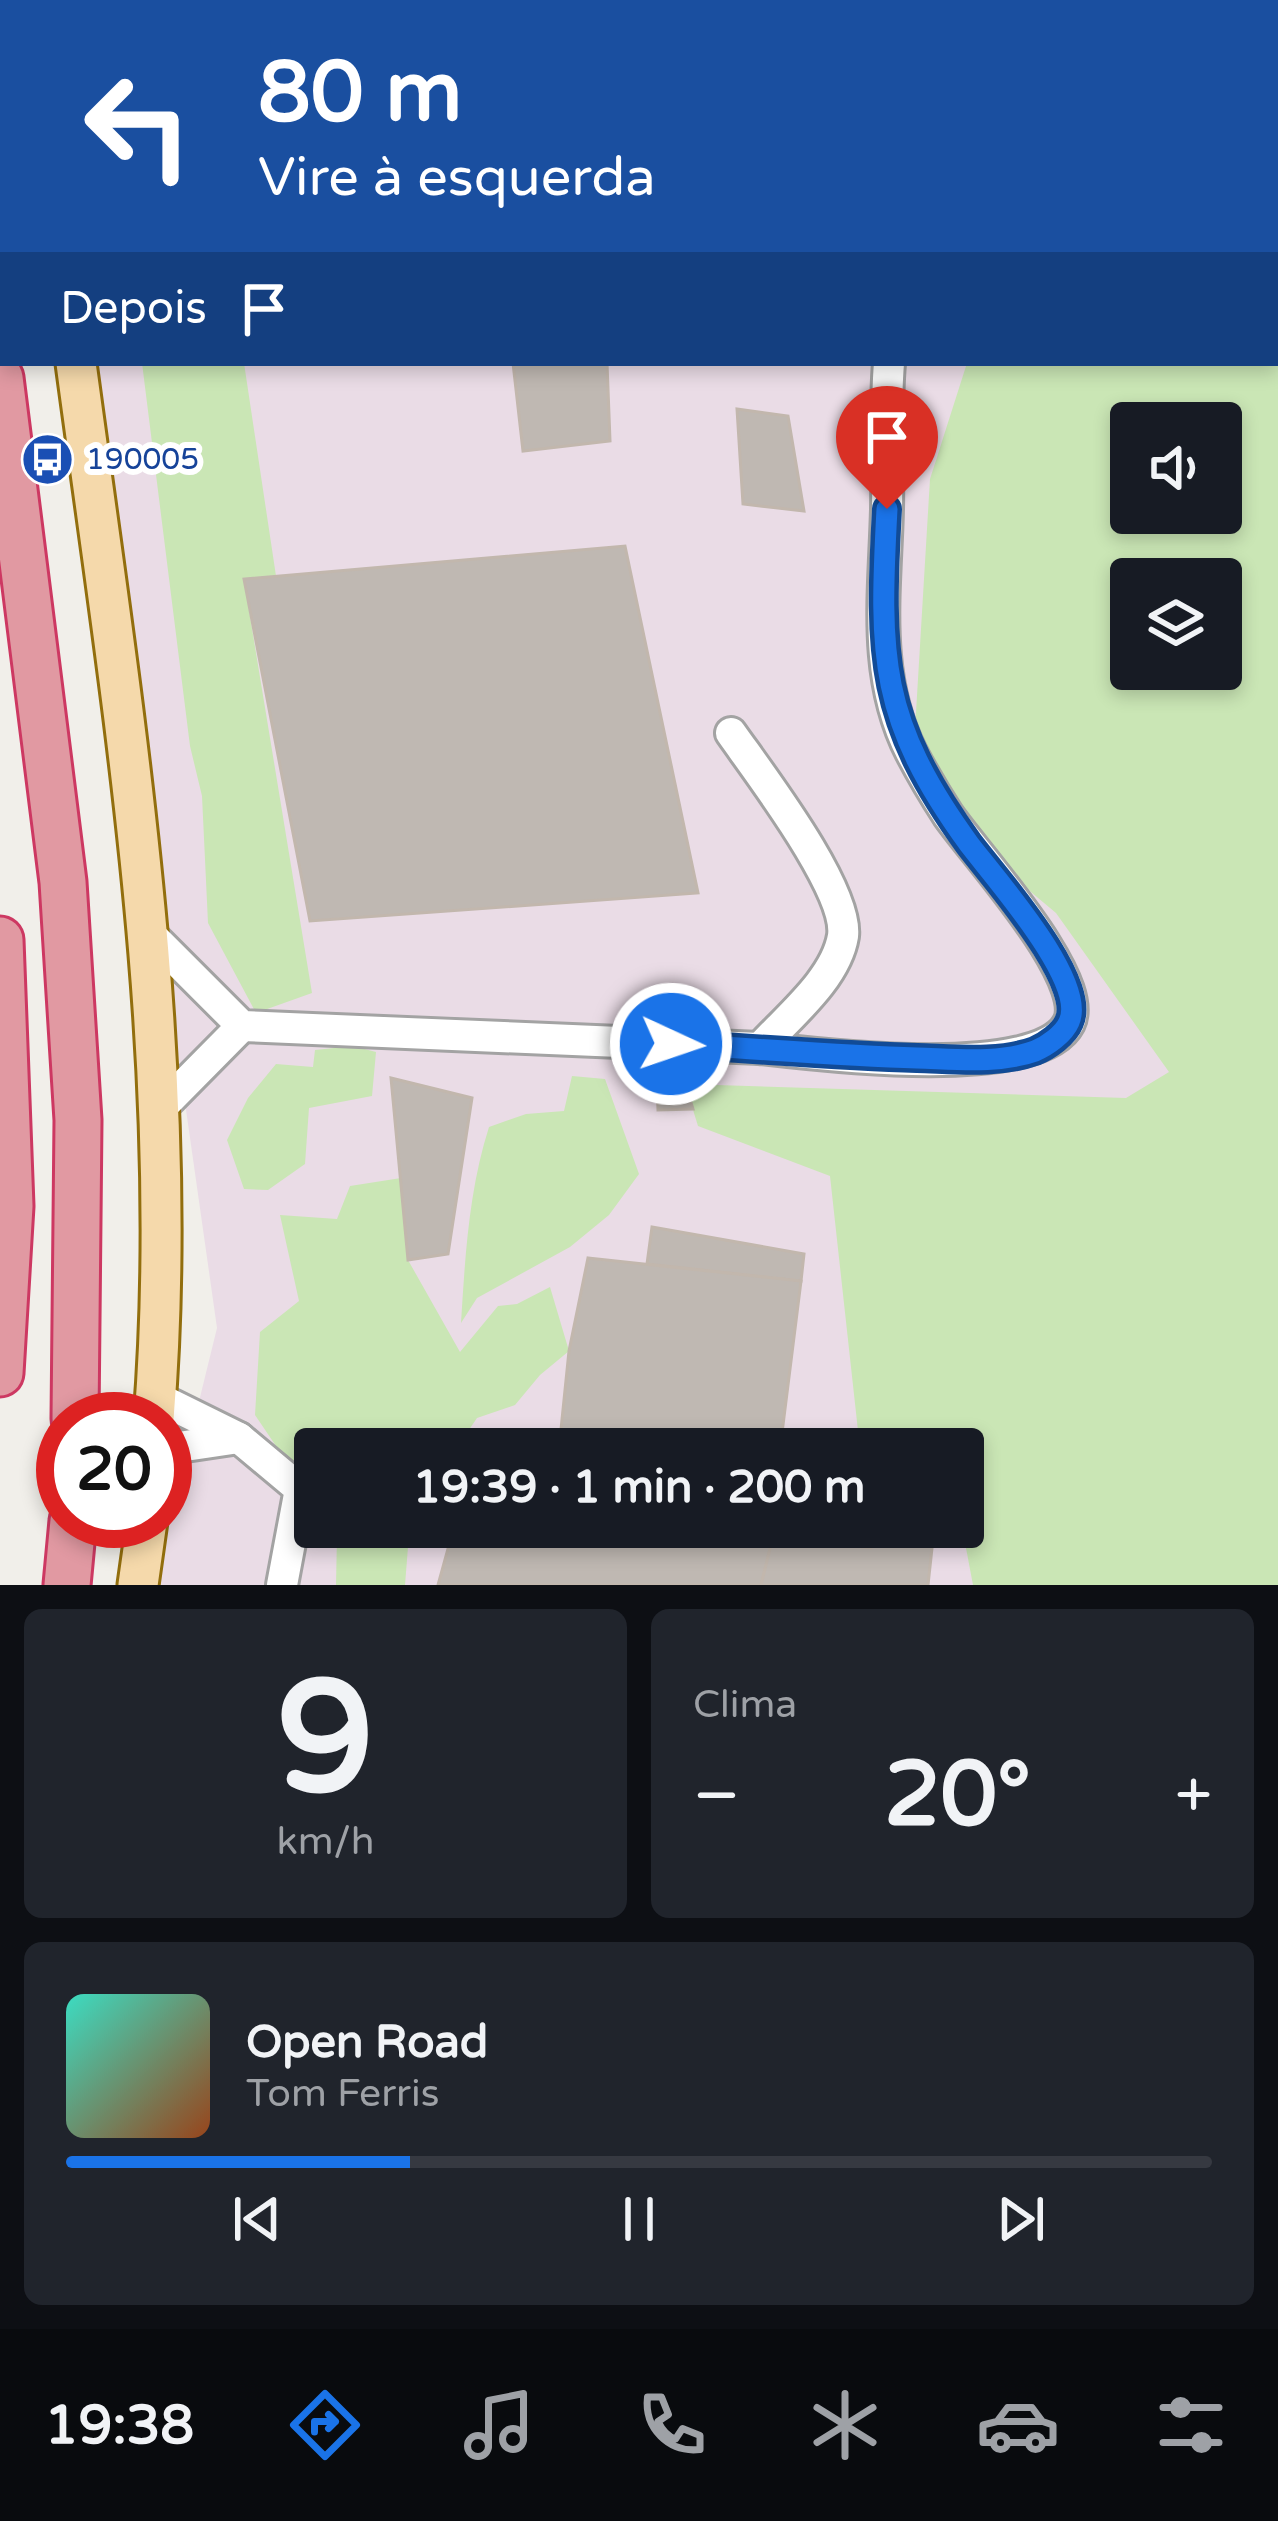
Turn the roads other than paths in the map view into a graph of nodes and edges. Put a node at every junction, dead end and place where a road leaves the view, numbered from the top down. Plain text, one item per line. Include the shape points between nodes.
1 (76, 366) edge
2 (889, 366) edge
3 (0, 378) edge
4 (731, 733) dead end
5 (148, 932) junction
6 (0, 940) edge
7 (242, 1026) junction
8 (760, 1048) junction
9 (159, 1110) junction
10 (0, 1373) edge
11 (76, 1392) edge
12 (156, 1392) edge
13 (192, 1421) edge
14 (239, 1438) junction
15 (192, 1445) edge
16 (294, 1479) edge
17 (294, 1541) edge
18 (70, 1548) edge
19 (143, 1548) edge
20 (67, 1585) edge
21 (138, 1585) edge
22 (282, 1585) edge

1 - 5 main road
2 - 8 lane via 881,607 894,705 948,815 1063,976 1070,1022 1035,1051 983,1060
3 - 11 highway via 63,882 78,1120
4 - 8 lane via 804,840 843,934 828,973
5 - 7 lane
5 - 9 main road
6 - 10 highway via 10,1206
7 - 8 lane
7 - 9 lane
9 - 12 main road
13 - 14 lane
14 - 15 lane
14 - 16 lane
17 - 22 lane
18 - 20 highway
19 - 21 main road

